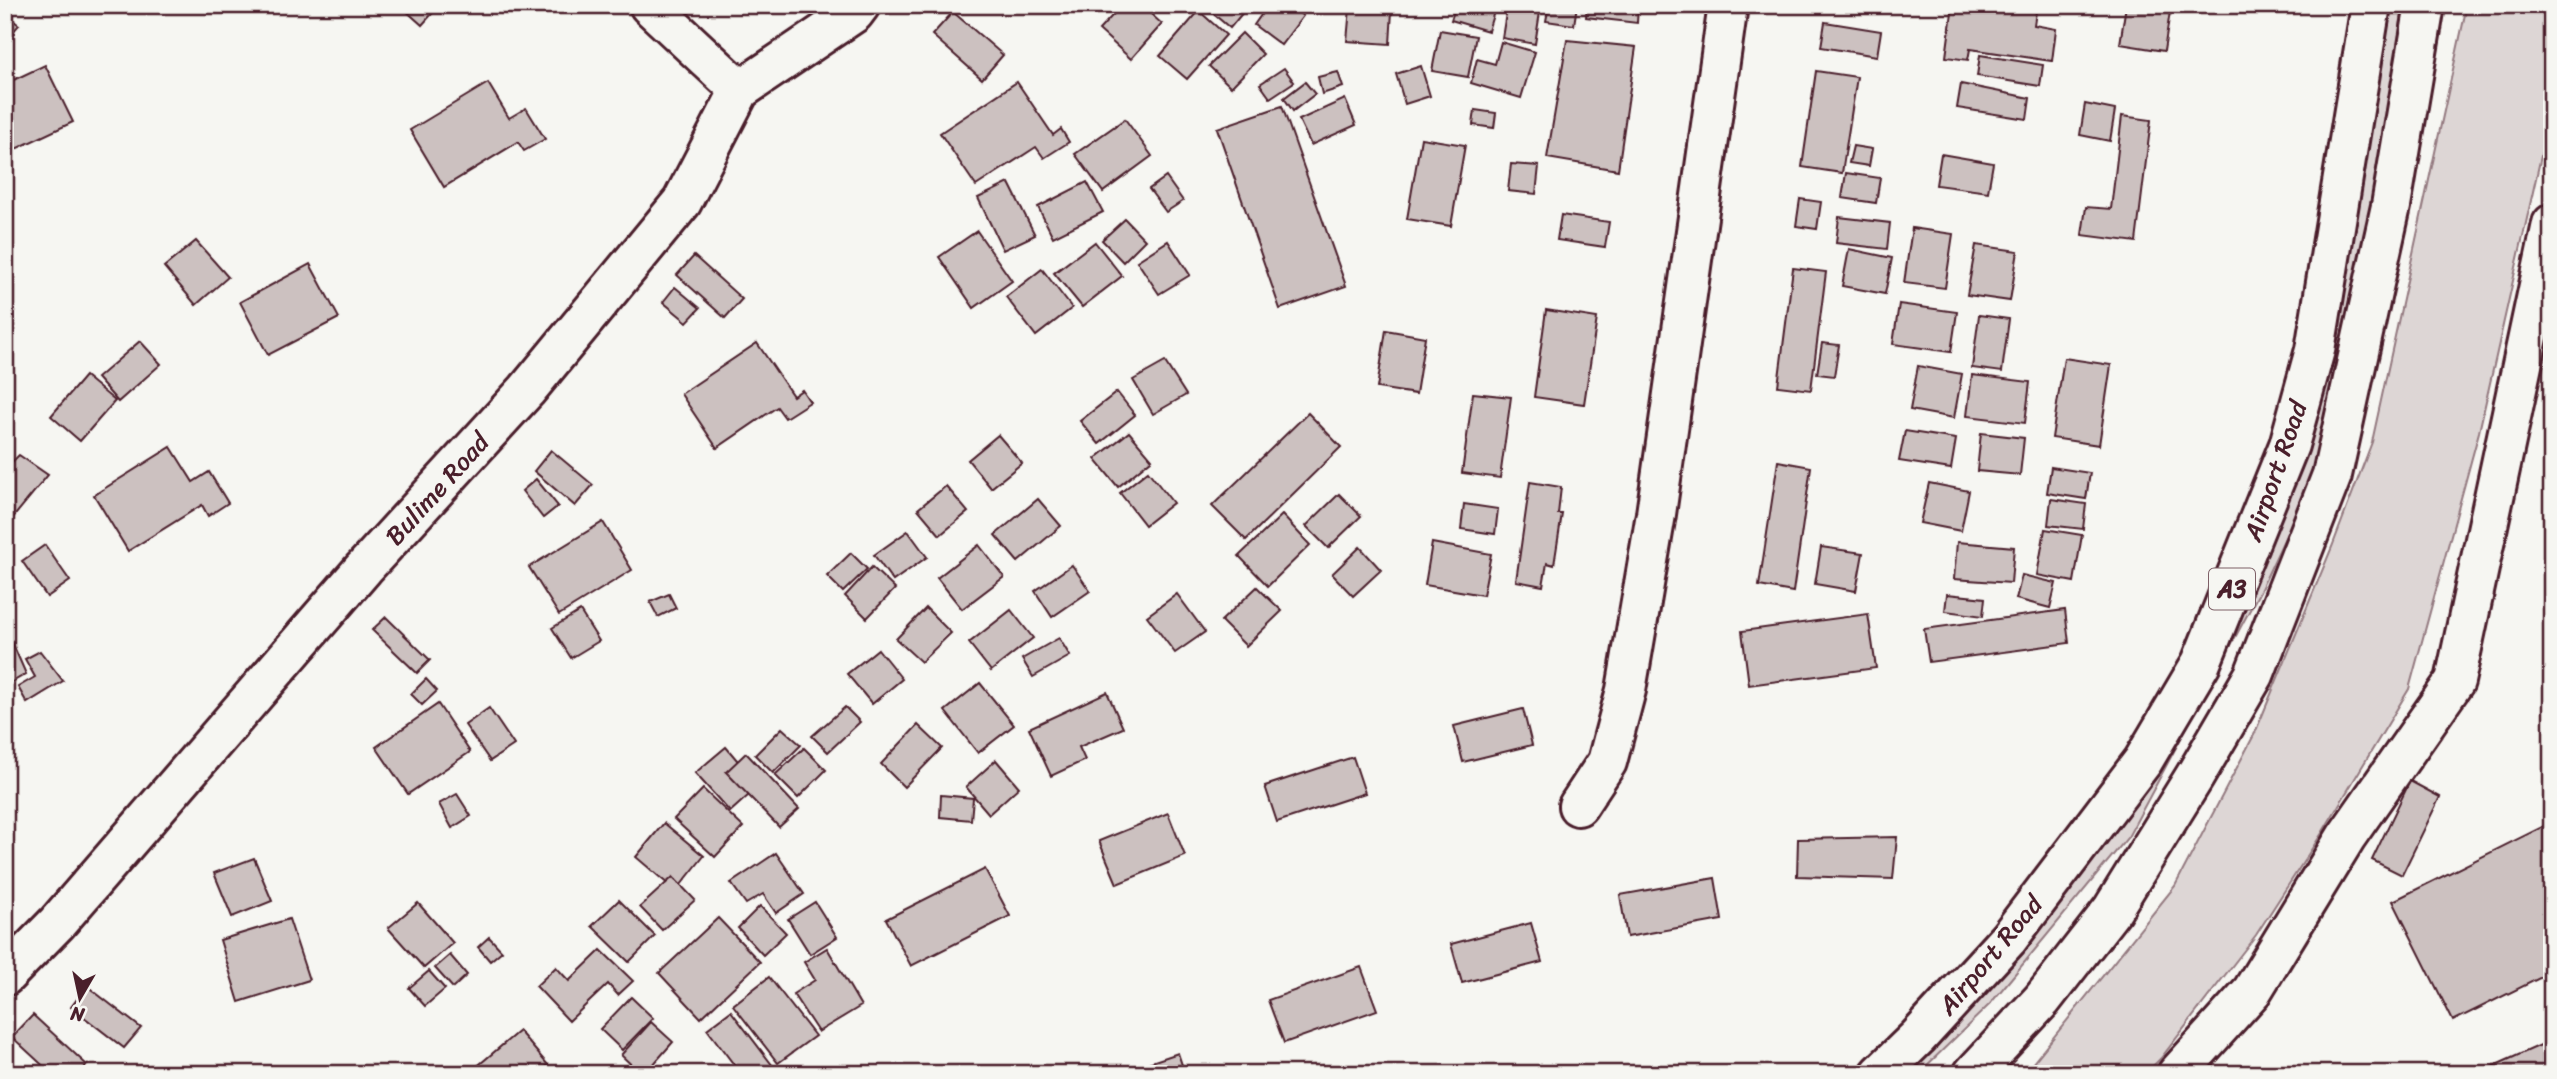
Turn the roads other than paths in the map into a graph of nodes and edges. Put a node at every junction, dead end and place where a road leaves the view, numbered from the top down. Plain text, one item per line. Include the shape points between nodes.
1 (649, 5) edge
2 (860, 5) edge
3 (1728, 5) edge
4 (2371, 5) edge
5 (2425, 5) edge
6 (740, 90) junction
7 (2552, 224) edge
8 (1578, 806) dead end
9 (5, 976) edge
10 (1880, 1074) edge
11 (1973, 1074) edge
12 (2177, 1074) edge

1 - 6 main road
2 - 6 main road, Bulime Road
3 - 8 main road via 1656,514 1626,690 1607,762
4 - 10 main road, Airport Road / A3 via 2315,350 2289,445 2201,663 2143,761 2008,939
5 - 11 main road, Airport Road / A3 via 2391,206 2332,475 2254,675 2112,910 2042,1000
6 - 9 main road, Bulime Road via 682,202 544,369 57,923
7 - 12 main road via 2455,681 2346,838 2252,991

